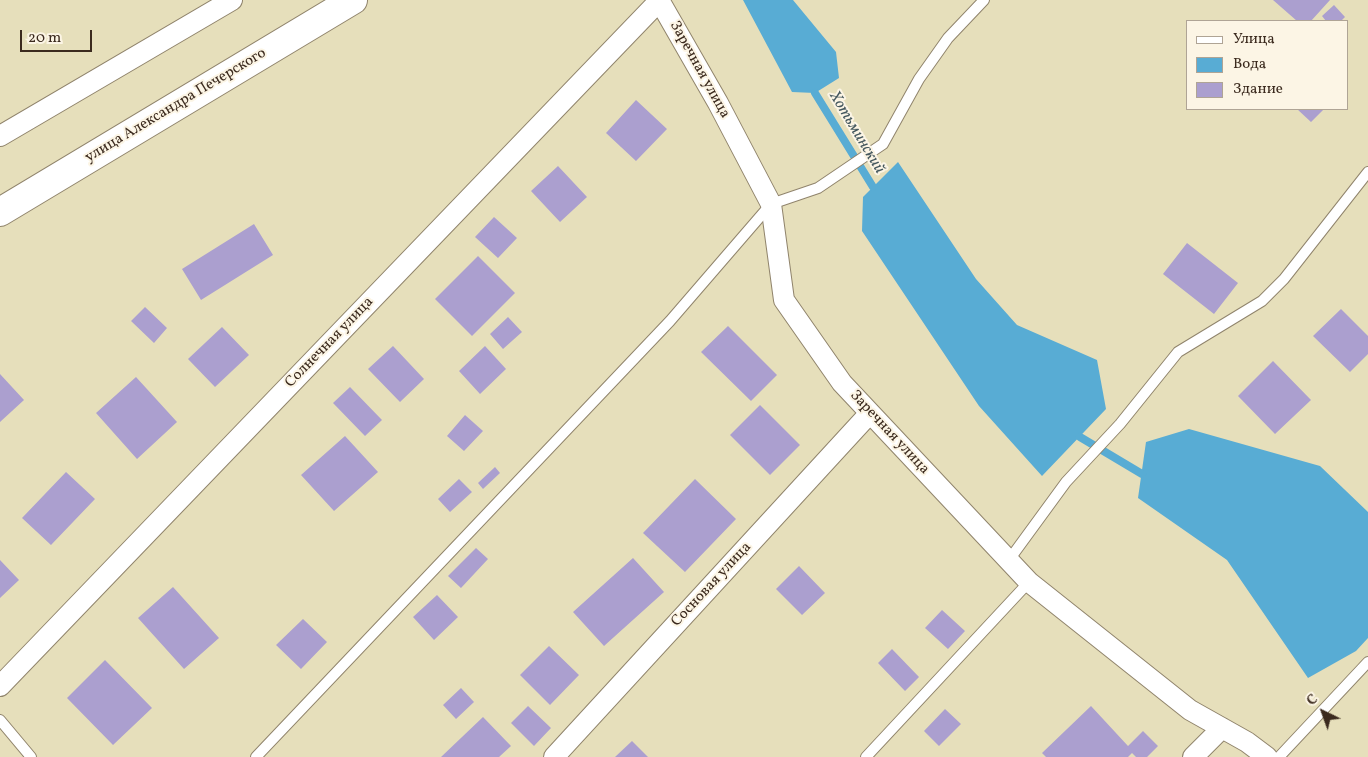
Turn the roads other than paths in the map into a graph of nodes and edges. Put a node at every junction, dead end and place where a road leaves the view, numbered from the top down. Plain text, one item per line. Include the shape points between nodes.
1 (232, 0) edge
2 (353, 0) edge
3 (659, 0) edge
4 (984, 0) edge
5 (0, 136) edge
6 (1368, 172) edge
7 (771, 204) junction
8 (0, 212) edge
9 (870, 413) junction
10 (1009, 560) junction
11 (1030, 582) junction
12 (1368, 662) edge
13 (0, 686) edge
14 (0, 720) edge
15 (1222, 728) junction
16 (31, 757) edge
17 (256, 757) edge
18 (554, 757) edge
19 (866, 757) edge
20 (1192, 757) edge
21 (1267, 757) edge
22 (1279, 757) edge

1 - 5 street
2 - 8 main road, улица Александра Печерского
3 - 7 street, Заречная улица
3 - 13 street, Солнечная улица
4 - 7 lane via 948,38 919,79 883,144 818,188
6 - 10 lane via 1284,279 1262,301 1178,352 1120,424 1066,482
7 - 9 street, Заречная улица via 784,300 842,383
7 - 17 lane via 670,322
9 - 10 street, Заречная улица
9 - 18 street, Сосновая улица
10 - 11 street, Заречная улица
11 - 15 street, Заречная улица via 1190,710
11 - 19 lane
12 - 22 lane
14 - 16 lane
15 - 20 street
15 - 21 street, Заречная улица

